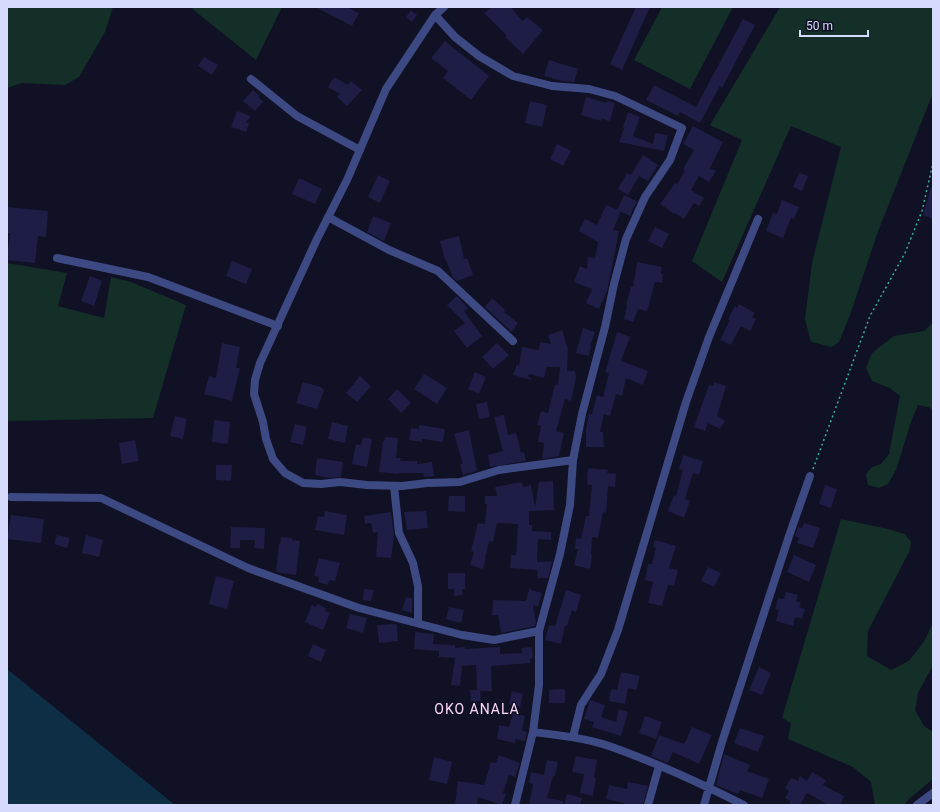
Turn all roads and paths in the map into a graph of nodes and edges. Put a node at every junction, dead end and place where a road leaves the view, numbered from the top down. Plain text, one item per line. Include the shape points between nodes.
1 (444, 7) edge
2 (436, 15) junction
3 (250, 79) dead end
4 (360, 150) junction
5 (933, 163) edge
6 (328, 217) junction
7 (758, 219) dead end
8 (57, 258) dead end
9 (278, 326) junction
10 (513, 341) dead end
11 (574, 460) junction
12 (810, 476) joint
13 (394, 486) junction
14 (12, 497) dead end
15 (418, 622) junction
16 (539, 631) junction
17 (533, 732) junction
18 (573, 737) junction
19 (659, 766) junction
20 (709, 788) junction
21 (933, 793) edge
22 (515, 805) edge
23 (648, 805) edge
24 (704, 805) edge
25 (744, 805) edge
26 (917, 805) edge

1 - 2 street
2 - 4 street via 386,89
2 - 11 street via 455,36 479,56 513,76 552,86 589,88 615,96 682,128 670,160 645,197 626,239 582,414
3 - 4 street via 297,116
4 - 6 street
5 - 12 path via 922,211 905,253 870,316
6 - 9 street
6 - 10 street via 389,250 438,271
7 - 18 street via 696,373 618,630 600,674 581,705
8 - 9 street via 148,277
9 - 13 street via 260,363 254,394 273,459 285,473 303,483 340,482
11 - 13 street via 499,470 460,482
11 - 16 street via 570,505 560,554
12 - 20 street
13 - 15 street via 399,533 413,563 418,586
14 - 15 street via 101,498 248,568 359,608
15 - 16 street via 494,640
16 - 17 street via 538,685
17 - 18 street
17 - 22 street
18 - 19 street via 608,746
19 - 20 street
19 - 23 street
20 - 24 street
20 - 25 street
21 - 26 street

